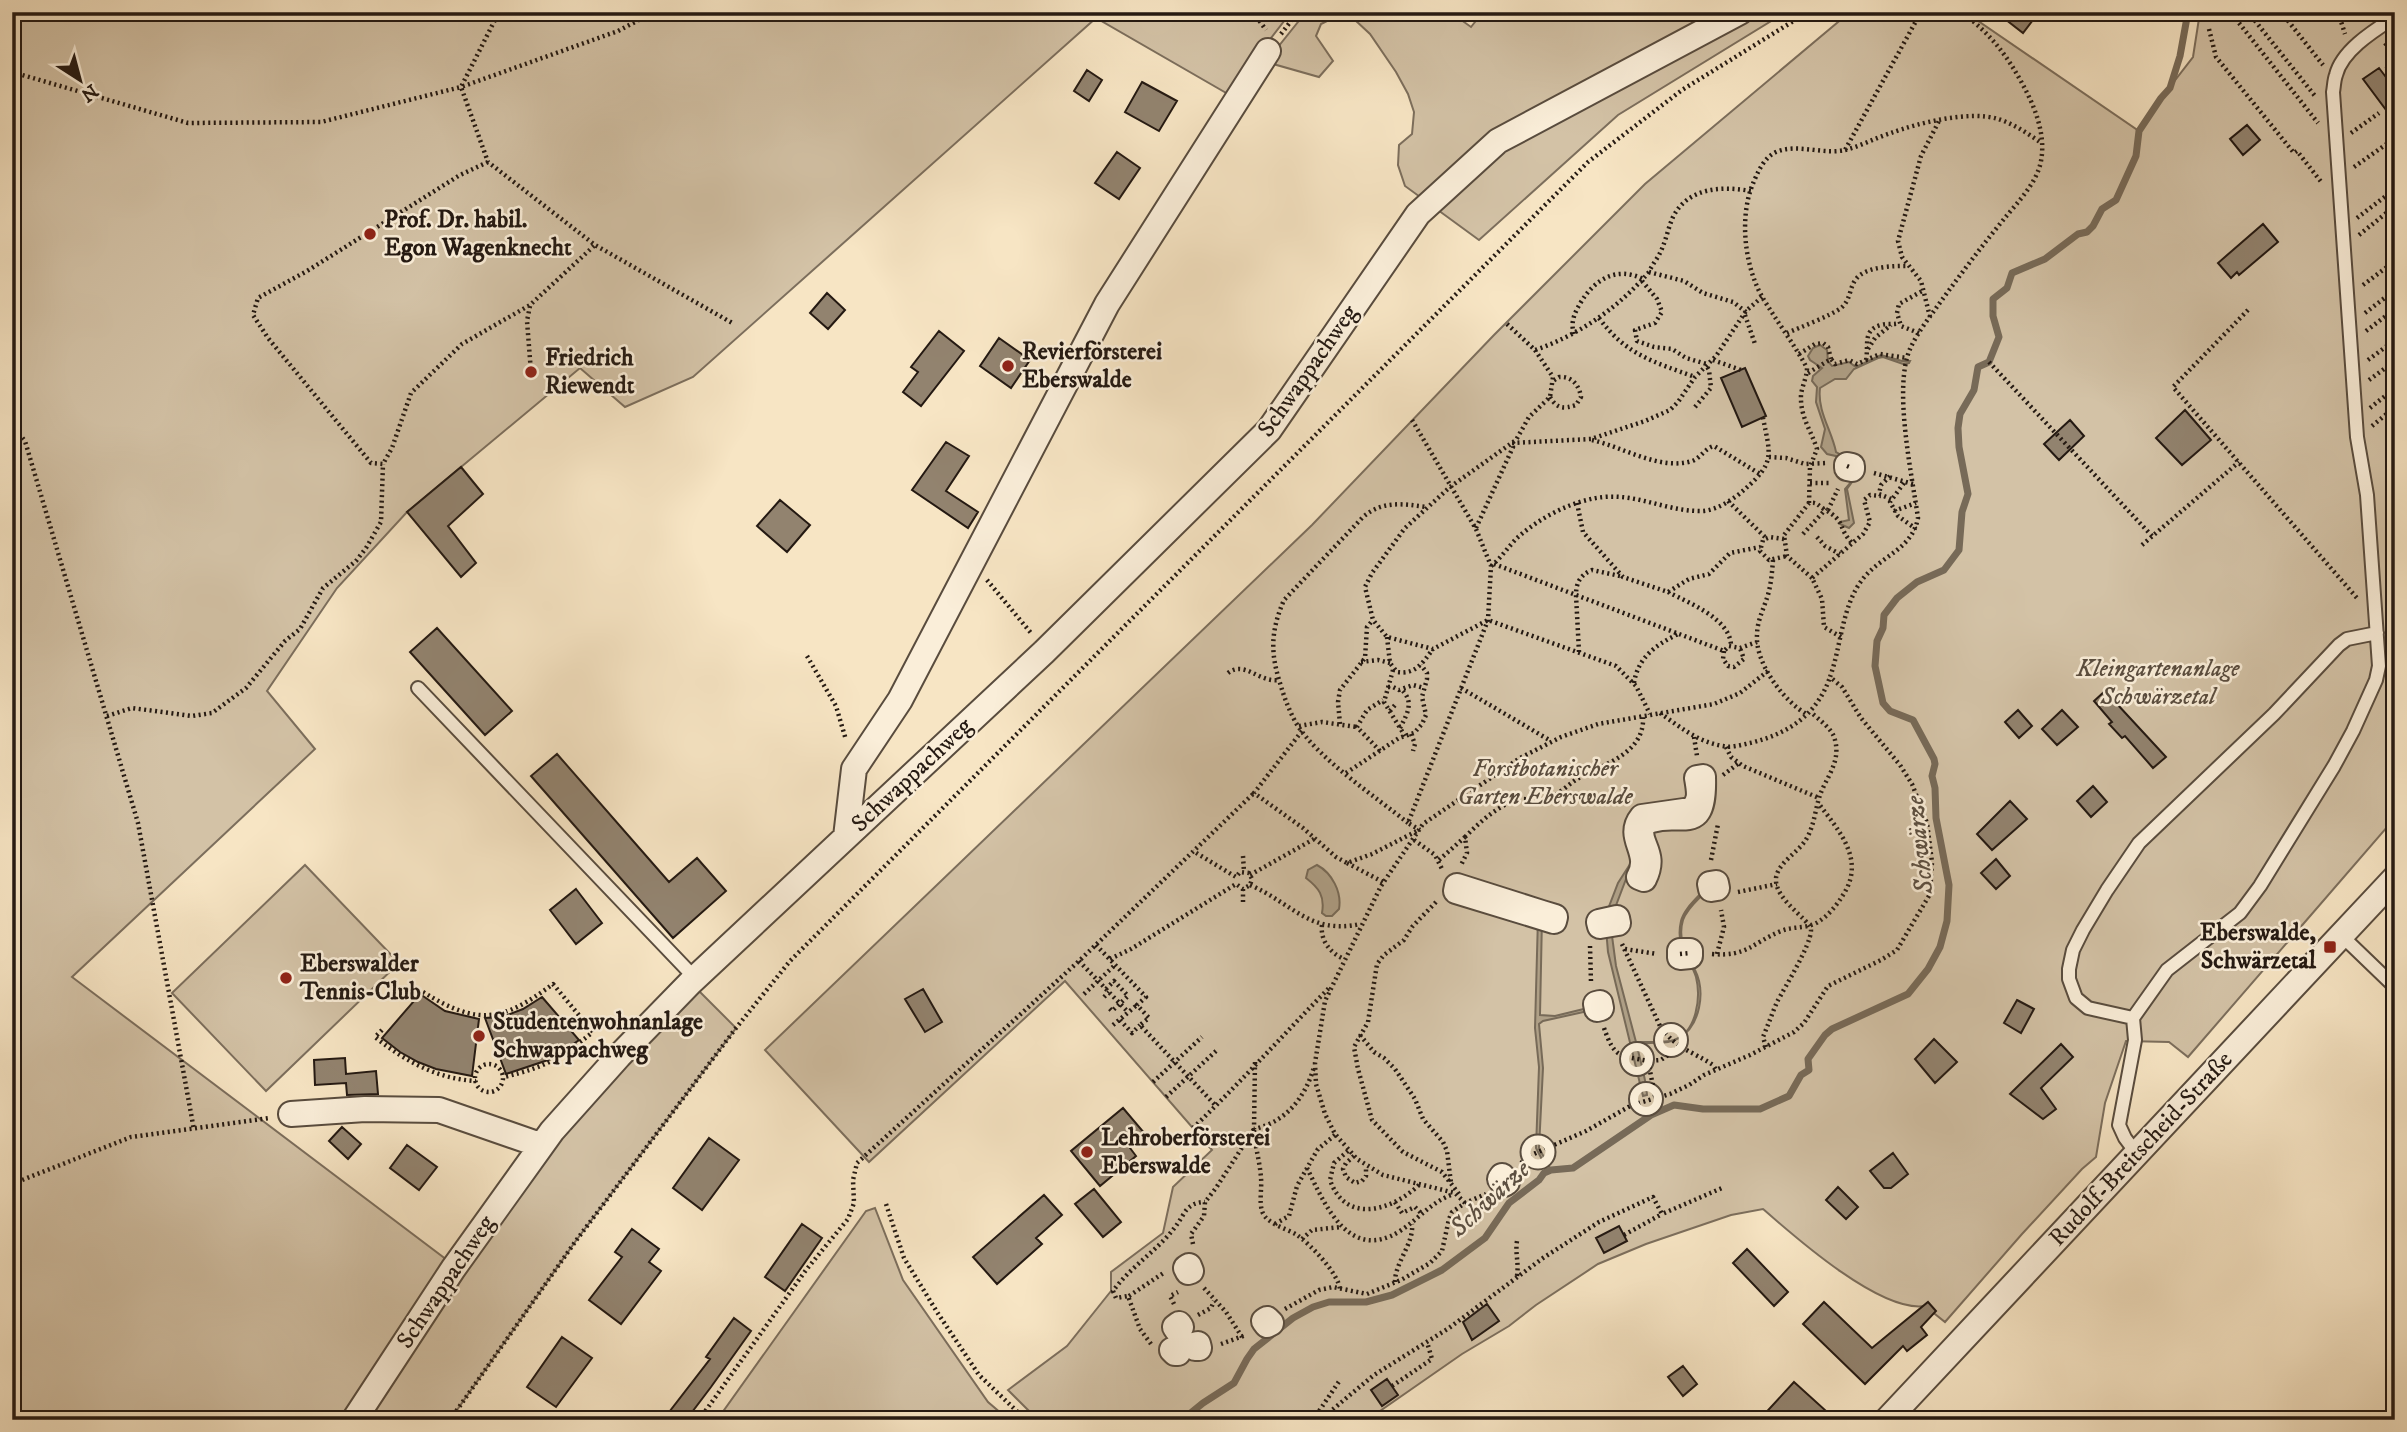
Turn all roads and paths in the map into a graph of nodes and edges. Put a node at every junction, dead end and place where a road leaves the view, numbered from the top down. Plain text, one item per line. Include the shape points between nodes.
1 (499, 12) edge
2 (654, 12) edge
3 (1253, 12) edge
4 (1740, 12) edge
5 (1808, 12) edge
6 (1920, 12) edge
7 (1961, 12) edge
8 (2249, 12) edge
9 (2281, 12) edge
10 (2395, 17) edge
11 (2239, 23) dead end
12 (2210, 29) dead end
13 (1270, 42) joint
14 (2395, 62) edge
15 (2386, 69) dead end
16 (12, 72) edge
17 (2336, 79) junction
18 (461, 88) junction
19 (2334, 110) junction
20 (2379, 113) dead end
21 (1939, 121) junction
22 (2322, 128) dead end
23 (2041, 143) junction
24 (2336, 143) junction
25 (2388, 143) dead end
26 (1845, 150) junction
27 (488, 162) junction
28 (2338, 175) junction
29 (2395, 189) edge
30 (1751, 191) junction
31 (2340, 197) junction
32 (2395, 206) edge
33 (2342, 229) junction
34 (595, 245) junction
35 (2344, 246) junction
36 (2395, 261) edge
37 (1909, 267) junction
38 (1649, 272) junction
39 (1642, 280) junction
40 (1924, 290) junction
41 (2395, 290) edge
42 (2347, 294) junction
43 (1762, 297) junction
44 (530, 305) junction
45 (2395, 309) edge
46 (2248, 310) dead end
47 (1745, 314) junction
48 (1930, 317) junction
49 (1599, 318) junction
50 (2349, 322) junction
51 (1899, 323) junction
52 (734, 324) dead end
53 (1507, 324) dead end
54 (1892, 325) junction
55 (1787, 333) junction
56 (1919, 333) junction
57 (1574, 334) junction
58 (2350, 337) junction
59 (2395, 340) edge
60 (1755, 344) dead end
61 (1535, 350) junction
62 (1868, 350) junction
63 (1799, 354) junction
64 (1829, 359) junction
65 (1866, 361) junction
66 (1906, 361) junction
67 (2395, 361) edge
68 (1989, 362) dead end
69 (1708, 363) junction
70 (1741, 370) dead end
71 (2353, 370) junction
72 (531, 372) dead end
73 (1807, 374) junction
74 (1695, 377) junction
75 (1553, 381) junction
76 (2395, 388) edge
77 (2354, 390) junction
78 (1550, 397) junction
79 (1695, 407) dead end
80 (2395, 407) edge
81 (2369, 408) dead end
82 (1763, 418) dead end
83 (1412, 420) dead end
84 (12, 425) edge
85 (2357, 437) junction
86 (1591, 439) junction
87 (1512, 443) junction
88 (1769, 457) junction
89 (2239, 462) junction
90 (383, 464) junction
91 (1812, 464) junction
92 (1849, 470) junction
93 (1760, 474) junction
94 (1890, 476) junction
95 (1810, 483) junction
96 (1904, 483) junction
97 (1913, 484) junction
98 (1450, 486) junction
99 (1881, 496) junction
100 (1891, 499) junction
101 (1728, 501) junction
102 (1577, 503) junction
103 (1809, 503) junction
104 (1916, 503) junction
105 (1427, 507) junction
106 (1826, 509) junction
107 (1894, 511) junction
108 (1476, 529) junction
109 (1916, 529) junction
110 (1803, 534) dead end
111 (2152, 536) junction
112 (1817, 537) dead end
113 (1767, 538) junction
114 (1784, 539) junction
115 (1852, 543) junction
116 (2142, 545) dead end
117 (1760, 547) junction
118 (1840, 554) junction
119 (1787, 556) junction
120 (1773, 560) junction
121 (973, 564) junction
122 (1492, 565) junction
123 (1623, 577) junction
124 (1812, 578) junction
125 (1668, 592) junction
126 (1576, 595) junction
127 (2374, 612) junction
128 (1373, 620) junction
129 (1488, 620) junction
130 (2376, 633) junction
131 (1679, 634) junction
132 (1842, 637) junction
133 (1387, 638) junction
134 (1757, 642) junction
135 (1731, 646) junction
136 (1740, 648) junction
137 (1433, 649) junction
138 (1724, 651) junction
139 (1044, 652) junction
140 (1579, 652) junction
141 (807, 656) dead end
142 (1361, 662) junction
143 (1390, 663) junction
144 (1421, 665) junction
145 (1394, 670) junction
146 (1228, 673) dead end
147 (1830, 677) junction
148 (1279, 680) junction
149 (1634, 683) junction
150 (418, 688) dead end
151 (1394, 688) junction
152 (1423, 688) junction
153 (1461, 688) junction
154 (1383, 700) junction
155 (1395, 705) dead end
156 (1390, 712) junction
157 (1660, 713) dead end
158 (1809, 713) junction
159 (1650, 714) dead end
160 (1643, 715) dead end
161 (107, 716) junction
162 (1339, 724) junction
163 (1357, 727) junction
164 (1401, 728) junction
165 (1301, 729) junction
166 (1408, 735) junction
167 (1552, 741) dead end
168 (847, 744) dead end
169 (1726, 747) junction
170 (1380, 751) junction
171 (1413, 751) dead end
172 (1346, 773) junction
173 (1703, 778) joint
174 (1254, 793) junction
175 (1819, 800) junction
176 (1408, 823) junction
177 (846, 837) junction
178 (1465, 837) junction
179 (1314, 839) junction
180 (1414, 840) dead end
181 (1193, 851) junction
182 (1243, 856) dead end
183 (1438, 860) junction
184 (1347, 863) junction
185 (1244, 872) junction
186 (1250, 876) junction
187 (1236, 877) junction
188 (2395, 878) edge
189 (1383, 882) dead end
190 (1236, 884) junction
191 (1449, 884) junction
192 (1777, 884) junction
193 (1250, 885) junction
194 (1242, 889) junction
195 (1243, 904) dead end
196 (1361, 924) dead end
197 (1322, 925) junction
198 (1810, 925) junction
199 (1619, 928) dead end
200 (2342, 935) junction
201 (1589, 936) dead end
202 (1096, 944) junction
203 (1624, 949) junction
204 (1717, 954) junction
205 (1110, 959) junction
206 (1344, 959) dead end
207 (1079, 961) junction
208 (1115, 965) junction
209 (695, 978) junction
210 (1098, 980) junction
211 (1332, 985) dead end
212 (2395, 987) edge
213 (423, 992) dead end
214 (1109, 992) junction
215 (1083, 993) dead end
216 (1104, 997) dead end
217 (1120, 1004) junction
218 (1137, 1005) junction
219 (1108, 1007) dead end
220 (1128, 1012) junction
221 (2133, 1018) junction
222 (1120, 1020) junction
223 (1113, 1025) dead end
224 (1140, 1025) junction
225 (382, 1030) dead end
226 (1360, 1035) junction
227 (1202, 1037) dead end
228 (1673, 1042) junction
229 (1766, 1047) junction
230 (1216, 1051) dead end
231 (1641, 1060) junction
232 (1175, 1062) junction
233 (1255, 1062) junction
234 (1315, 1063) dead end
235 (1716, 1070) junction
236 (1188, 1076) junction
237 (504, 1077) junction
238 (476, 1081) junction
239 (1153, 1082) dead end
240 (1166, 1097) dead end
241 (1649, 1099) junction
242 (1216, 1106) junction
243 (291, 1114) joint
244 (1193, 1128) dead end
245 (1254, 1129) junction
246 (194, 1130) junction
247 (1335, 1134) dead end
248 (540, 1145) junction
249 (1348, 1151) dead end
250 (1538, 1152) dead end
251 (2137, 1154) junction
252 (1354, 1156) dead end
253 (1366, 1165) dead end
254 (1307, 1168) junction
255 (1374, 1171) dead end
256 (1502, 1181) dead end
257 (1421, 1183) junction
258 (12, 1184) edge
259 (1452, 1184) junction
260 (1722, 1188) dead end
261 (1458, 1195) junction
262 (1205, 1202) junction
263 (1395, 1202) junction
264 (1465, 1203) junction
265 (886, 1204) dead end
266 (1422, 1214) junction
267 (1662, 1214) junction
268 (1275, 1224) junction
269 (1412, 1224) dead end
270 (1342, 1227) junction
271 (1624, 1235) dead end
272 (1302, 1239) junction
273 (1517, 1241) dead end
274 (1188, 1270) junction
275 (1517, 1276) junction
276 (1395, 1282) junction
277 (1340, 1289) junction
278 (1128, 1296) junction
279 (1214, 1301) junction
280 (1180, 1327) junction
281 (1242, 1337) junction
282 (1427, 1342) junction
283 (1198, 1346) dead end
284 (1340, 1380) dead end
285 (1392, 1386) dead end
286 (354, 1420) edge
287 (450, 1420) edge
288 (699, 1420) edge
289 (1026, 1420) edge
290 (1313, 1420) edge
291 (1320, 1420) edge
292 (1887, 1420) edge

1 - 18 path
2 - 18 path via 618,30
3 - 13 path
4 - 139 street, Schwappachweg via 1498,141 1418,214 1269,430
5 - 287 path via 1682,90 1588,162 790,961 575,1242
6 - 26 path
7 - 23 path via 1983,28 2011,63 2037,117
8 - 19 path via 2328,110
9 - 17 path
10 - 17 lane via 2344,59
11 - 22 path
12 - 31 path via 2216,57 2294,153 2297,151 2334,198
13 - 121 street, Schwappachweg via 1107,304
14 - 15 path
16 - 18 path via 188,123 321,122
17 - 19 lane
18 - 27 path
19 - 24 lane
20 - 24 path
21 - 23 path via 1995,118 2021,128
21 - 26 path
21 - 37 path via 1921,156 1899,230 1899,251
23 - 48 path via 2041,163 2034,179
24 - 28 lane
25 - 28 path
26 - 30 path via 1774,153 1759,170
27 - 34 path
27 - 90 path via 460,174 258,298 253,315 268,338 371,463
28 - 31 lane
29 - 33 path
30 - 38 path via 1709,190 1684,202 1672,218
30 - 43 path via 1746,241
31 - 33 lane
32 - 35 path
33 - 35 lane
34 - 44 path
34 - 52 path
35 - 42 lane
36 - 42 path
37 - 40 path
37 - 55 path via 1863,274 1839,310
38 - 39 path
38 - 47 path via 1733,302
39 - 49 path
39 - 57 path via 1618,273 1596,283 1577,309
39 - 69 path via 1662,312 1655,323 1635,330 1637,341
40 - 48 path
40 - 51 path via 1899,304
41 - 50 path
42 - 50 lane
43 - 47 path
43 - 55 path
44 - 72 path
44 - 90 path via 462,344 411,393
45 - 58 path via 2358,337
46 - 89 path via 2173,387
47 - 60 path
47 - 69 path
48 - 56 path
49 - 57 path
49 - 74 path via 1626,348
50 - 58 lane
51 - 54 path
51 - 56 path
53 - 61 path
54 - 62 path
54 - 62 path via 1882,324 1870,331
55 - 63 path
56 - 66 path
57 - 61 path
58 - 71 lane
59 - 71 path
61 - 75 path
62 - 65 path
63 - 64 path via 1823,343
63 - 73 path
64 - 65 path via 1835,364
64 - 73 path
65 - 66 path via 1880,354
66 - 97 path via 1906,439
67 - 77 path
68 - 111 path
69 - 70 path
69 - 74 path
69 - 79 path via 1711,388
71 - 77 lane
73 - 91 path via 1801,395 1805,424 1817,449
74 - 86 path via 1671,410
75 - 78 path
75 - 78 path via 1571,379 1580,391 1580,401 1562,408
76 - 81 path
77 - 85 lane
78 - 87 path
80 - 85 path
82 - 88 path
83 - 98 path
84 - 161 path via 25,441
85 - 127 lane via 2367,495
86 - 87 path
86 - 93 path via 1647,459 1674,463 1692,461 1714,446
87 - 98 path
87 - 108 path
88 - 91 path
88 - 93 path
89 - 111 path
89 - 127 path
90 - 161 path via 381,522 366,548 323,588 300,629 246,688 212,713 192,716 132,708
91 - 92 path
91 - 95 path
92 - 94 path
92 - 95 path
93 - 101 path
94 - 96 path
94 - 99 path via 1881,485
95 - 103 path
96 - 97 path
96 - 100 path
97 - 104 path
98 - 105 path
98 - 108 path
99 - 100 path
99 - 115 path via 1864,500 1870,522
100 - 107 path
101 - 102 path via 1704,511 1618,495
101 - 113 path
102 - 122 path via 1534,525
102 - 123 path via 1583,533
103 - 106 path via 1817,502
103 - 114 path
104 - 107 path
104 - 109 path
105 - 128 path via 1405,528 1365,587
105 - 148 path via 1398,503 1373,508 1305,575 1278,615 1273,663
106 - 110 path
106 - 115 path via 1842,524
107 - 109 path
108 - 122 path
109 - 132 path via 1901,548 1862,579 1852,596
111 - 116 path
112 - 118 path
113 - 114 path
113 - 117 path
114 - 119 path
115 - 118 path
117 - 120 path via 1763,556
117 - 125 path via 1730,553 1709,574
118 - 124 path
119 - 120 path
119 - 124 path
120 - 134 path
121 - 139 path via 1023,620
121 - 177 street, Schwappachweg via 900,700 855,769
122 - 126 path
122 - 129 path
123 - 125 path
123 - 126 path via 1588,571 1580,578
124 - 132 path via 1822,599 1824,627
125 - 135 path via 1717,621 1729,634
126 - 131 path
126 - 140 path
127 - 130 lane
128 - 133 path
128 - 142 path via 1367,627 1366,654
129 - 137 path
129 - 140 path
129 - 153 path
130 - 221 lane via 2376,680 2353,731 2260,886 2240,913 2167,970
130 - 221 lane via 2339,645 2139,844 2107,890 2073,950 2069,979 2080,1003
131 - 138 path
131 - 149 path via 1643,658
132 - 147 path
133 - 137 path
133 - 143 path
134 - 136 path
134 - 158 path via 1780,691
135 - 136 path
135 - 138 path
136 - 138 path via 1744,659 1734,667 1723,659
137 - 144 path
139 - 177 street, Schwappachweg
140 - 149 path via 1616,666
141 - 168 path via 836,706
142 - 143 path
142 - 162 path via 1340,690
143 - 145 path
144 - 145 path via 1409,673
144 - 152 path via 1427,673
145 - 151 path
146 - 148 path via 1237,667 1266,680
147 - 158 path
147 - 229 path via 1912,784 1927,823 1930,894 1897,950 1828,986 1804,1023
148 - 165 path
149 - 159 path
150 - 209 lane
151 - 152 path
151 - 154 path
151 - 164 path via 1408,696
152 - 166 path via 1426,715 1417,731
153 - 167 path
153 - 176 path
154 - 156 path
154 - 163 path via 1367,709
155 - 156 path
156 - 164 path
157 - 169 path via 1692,736
158 - 169 path via 1782,733
158 - 175 path via 1836,740 1833,768
160 - 178 path via 1641,729 1623,756 1550,798 1521,798 1505,805
161 - 246 path via 138,823
162 - 163 path
162 - 165 path via 1317,722
163 - 170 path
164 - 166 path
165 - 172 path
165 - 174 path
166 - 170 path
166 - 171 path via 1415,744
169 - 175 path via 1743,766
170 - 172 path
172 - 176 path
173 - 173 street via 1703,802 1697,813 1643,823 1641,834 1650,863 1644,879 1639,877 1645,863 1636,832 1638,823 1643,817 1697,806 1697,778
174 - 179 path
174 - 181 path
175 - 192 path via 1806,840 1781,867
175 - 198 path via 1848,845 1852,872 1839,902
176 - 184 path via 1420,830
177 - 209 street, Schwappachweg
178 - 183 path
178 - 191 path via 1467,853
179 - 184 path
179 - 186 path
180 - 183 path
181 - 187 path
181 - 202 path
182 - 185 path
183 - 191 path
184 - 189 path
185 - 186 path
185 - 187 path
186 - 193 path
187 - 190 path
188 - 200 street, Rudolf-Breitscheid-Straße
190 - 194 path
190 - 205 path
191 - 226 path via 1404,940 1377,964 1368,1022
192 - 198 path via 1792,909
192 - 204 path via 1716,893 1724,927
193 - 194 path
193 - 197 path
194 - 195 path
196 - 197 path via 1342,928
197 - 206 path via 1322,937
198 - 204 path via 1784,930 1743,952
198 - 229 path via 1804,949 1763,1037
199 - 203 path
200 - 212 lane
200 - 251 street, Rudolf-Breitscheid-Straße
201 - 231 path via 1592,984 1611,1046 1625,1059
202 - 205 path
202 - 207 path
203 - 204 path
203 - 228 path via 1660,1026
205 - 208 path
207 - 210 path
207 - 288 path via 857,1163 848,1219
208 - 210 path
208 - 218 path via 1146,997
209 - 248 street, Schwappachweg
210 - 214 path
210 - 215 path
211 - 233 path
213 - 237 path via 460,1013 476,1016 514,1009 553,984 593,1032 563,1056
214 - 216 path
214 - 217 path
214 - 217 path via 1119,987 1128,996
217 - 219 path via 1112,1011
217 - 220 path
218 - 220 path
218 - 224 path via 1149,1018
220 - 222 path
221 - 251 lane via 2135,1040 2119,1125
222 - 223 path
222 - 224 path via 1132,1032
224 - 232 path
225 - 238 path via 375,1037 398,1056 441,1075
226 - 259 path via 1395,1069 1423,1119 1443,1142
226 - 259 path via 1355,1055 1369,1115 1403,1152 1436,1168
227 - 232 path
228 - 231 path via 1661,1059
228 - 235 path
229 - 235 path
230 - 236 path
231 - 241 path
232 - 236 path
232 - 239 path
233 - 242 path
233 - 245 path
234 - 245 path via 1295,1105
235 - 241 path via 1670,1094
236 - 240 path
236 - 242 path
237 - 238 path via 498,1089 490,1092
237 - 238 path via 500,1068 488,1063 477,1071
241 - 250 path
242 - 244 path
243 - 246 path
243 - 248 street via 439,1110
245 - 262 path
245 - 268 path via 1261,1210
246 - 258 path via 131,1137
247 - 254 path via 1318,1149
248 - 286 street, Schwappachweg
249 - 263 path via 1331,1171 1330,1180 1339,1198 1362,1209
251 - 292 street, Rudolf-Breitscheid-Straße
252 - 253 path via 1343,1169 1352,1182 1365,1179
254 - 268 path via 1289,1216
254 - 270 path
255 - 257 path
256 - 264 path
257 - 261 path
257 - 263 path
259 - 261 path
260 - 267 path
261 - 264 path
261 - 266 path via 1437,1200
262 - 274 path via 1204,1216 1191,1234
262 - 278 path via 1189,1208 1166,1240 1113,1291 1116,1298
263 - 266 path via 1402,1213 1415,1207
264 - 276 path via 1449,1219 1438,1256
265 - 289 path via 904,1258 937,1312 979,1375
266 - 270 path via 1400,1231 1377,1239 1352,1235
267 - 271 path
267 - 275 path via 1653,1197 1599,1222
268 - 272 path
269 - 276 path
270 - 272 path via 1316,1229
272 - 277 path via 1334,1274
273 - 275 path
274 - 278 path
274 - 279 path
274 - 280 path via 1170,1296
275 - 282 path
276 - 277 path via 1367,1294
277 - 281 path via 1307,1295
278 - 280 path via 1140,1329 1155,1350 1163,1354
279 - 280 path via 1211,1308
279 - 281 path
281 - 283 path
282 - 285 path via 1432,1359
282 - 291 path via 1374,1375
284 - 290 path

